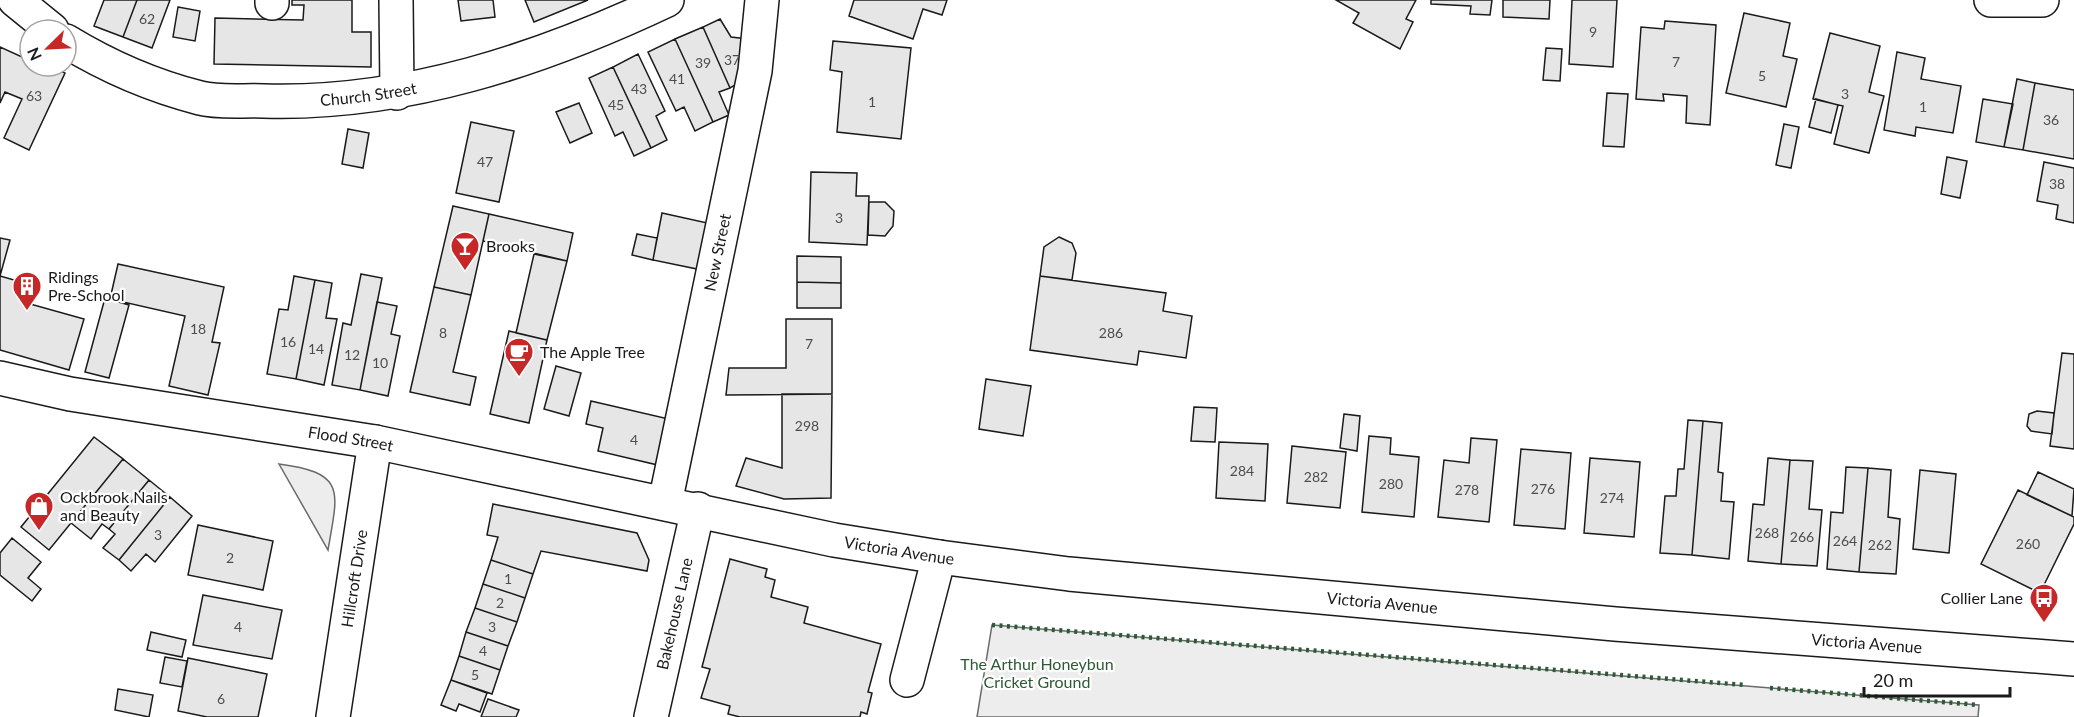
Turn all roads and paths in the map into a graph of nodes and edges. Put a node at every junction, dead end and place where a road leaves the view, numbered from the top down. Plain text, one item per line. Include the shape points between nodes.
1 (15, 0) edge
2 (396, 0) edge
3 (667, 0) edge
4 (762, 0) edge
5 (1991, 0) edge
6 (2042, 0) edge
7 (37, 18) edge
8 (78, 47) edge
9 (398, 93) junction
10 (0, 378) edge
11 (375, 442) junction
12 (666, 502) junction
13 (698, 510) junction
14 (939, 557) junction
15 (2074, 659) edge
16 (907, 680) dead end
17 (333, 717) edge
18 (651, 717) edge

1 - 7 street
2 - 9 street
3 - 9 street, Church Street via 612,26 497,68
4 - 12 street, New Street via 755,71
5 - 6 street
8 - 9 street, Church Street via 118,69 199,98 299,102
10 - 11 street, Flood Street via 70,394
11 - 12 street, Flood Street
11 - 17 street, Hillcroft Drive
12 - 13 street, Flood Street
13 - 14 street, Victoria Avenue via 834,540
13 - 18 street, Bakehouse Lane
14 - 15 street, Victoria Avenue via 1080,575 1592,622
14 - 16 street

